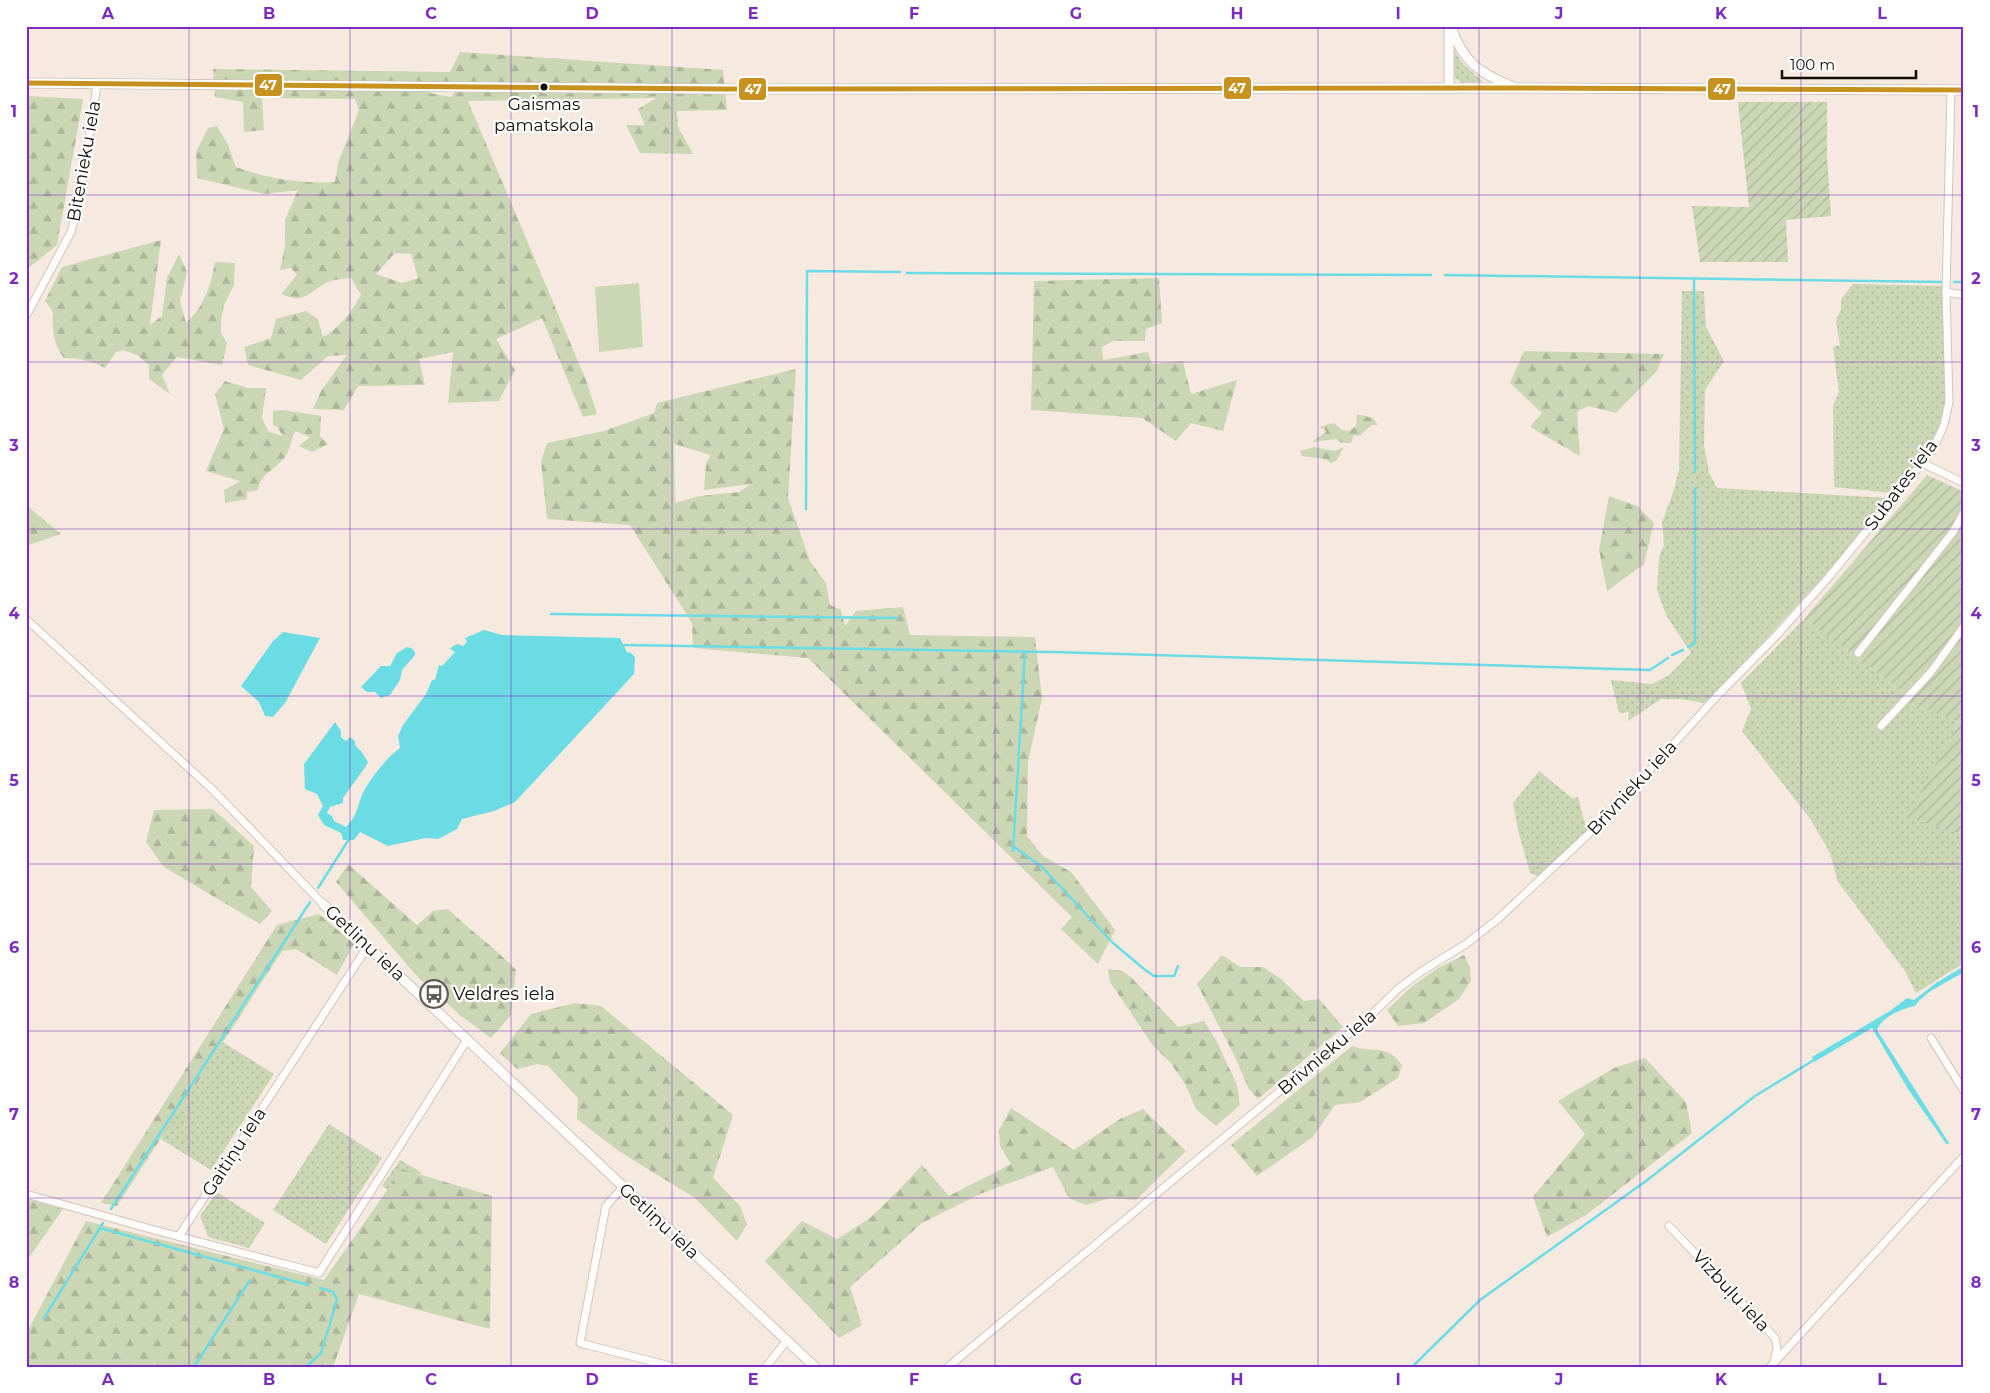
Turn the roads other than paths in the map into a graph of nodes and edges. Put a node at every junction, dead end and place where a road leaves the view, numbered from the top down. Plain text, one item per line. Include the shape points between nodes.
1 (1450, 26) edge
2 (26, 83) edge
3 (97, 85) junction
4 (1449, 88) junction
5 (1516, 88) junction
6 (1951, 90) junction
7 (1964, 90) edge
8 (1946, 292) junction
9 (1964, 294) edge
10 (26, 316) edge
11 (1922, 463) junction
12 (1964, 484) edge
13 (1964, 512) edge
14 (26, 620) edge
15 (1964, 626) edge
16 (1858, 653) dead end
17 (1691, 724) joint
18 (1881, 726) dead end
19 (323, 904) joint
20 (368, 946) junction
21 (1931, 1038) dead end
22 (467, 1040) junction
23 (1964, 1091) edge
24 (1964, 1156) edge
25 (624, 1187) junction
26 (26, 1194) edge
27 (1669, 1226) dead end
28 (179, 1236) junction
29 (787, 1340) junction
30 (1772, 1364) edge
31 (674, 1367) edge
32 (766, 1367) edge
33 (815, 1367) edge
34 (948, 1367) edge

1 - 4 street
1 - 5 street via 1456,44 1471,62 1488,77
2 - 3 street
3 - 4 street via 724,89
3 - 10 street, Bitenieku iela via 80,199 71,232
4 - 5 street
5 - 6 street
6 - 7 street
6 - 8 street, Subates iela
8 - 9 street
8 - 11 street, Subates iela via 1949,402 1944,425
11 - 12 street
11 - 17 street, Subates iela via 1828,578
13 - 16 street via 1953,532
14 - 19 street, Getliņu iela via 207,784
15 - 18 street via 1930,672
17 - 34 street, Brīvnieku iela via 1611,813 1498,919 1399,988 1369,1017
19 - 20 street, Getliņu iela
20 - 22 street, Getliņu iela
20 - 28 street, Gaitiņu iela
21 - 23 street
22 - 25 street, Getliņu iela
22 - 28 street via 319,1273
24 - 30 street
25 - 29 street, Getliņu iela
25 - 31 street via 606,1206 580,1343
26 - 28 street
27 - 30 street, Vizbuļu iela via 1775,1338 1777,1348
29 - 32 street
29 - 33 street, Getliņu iela

